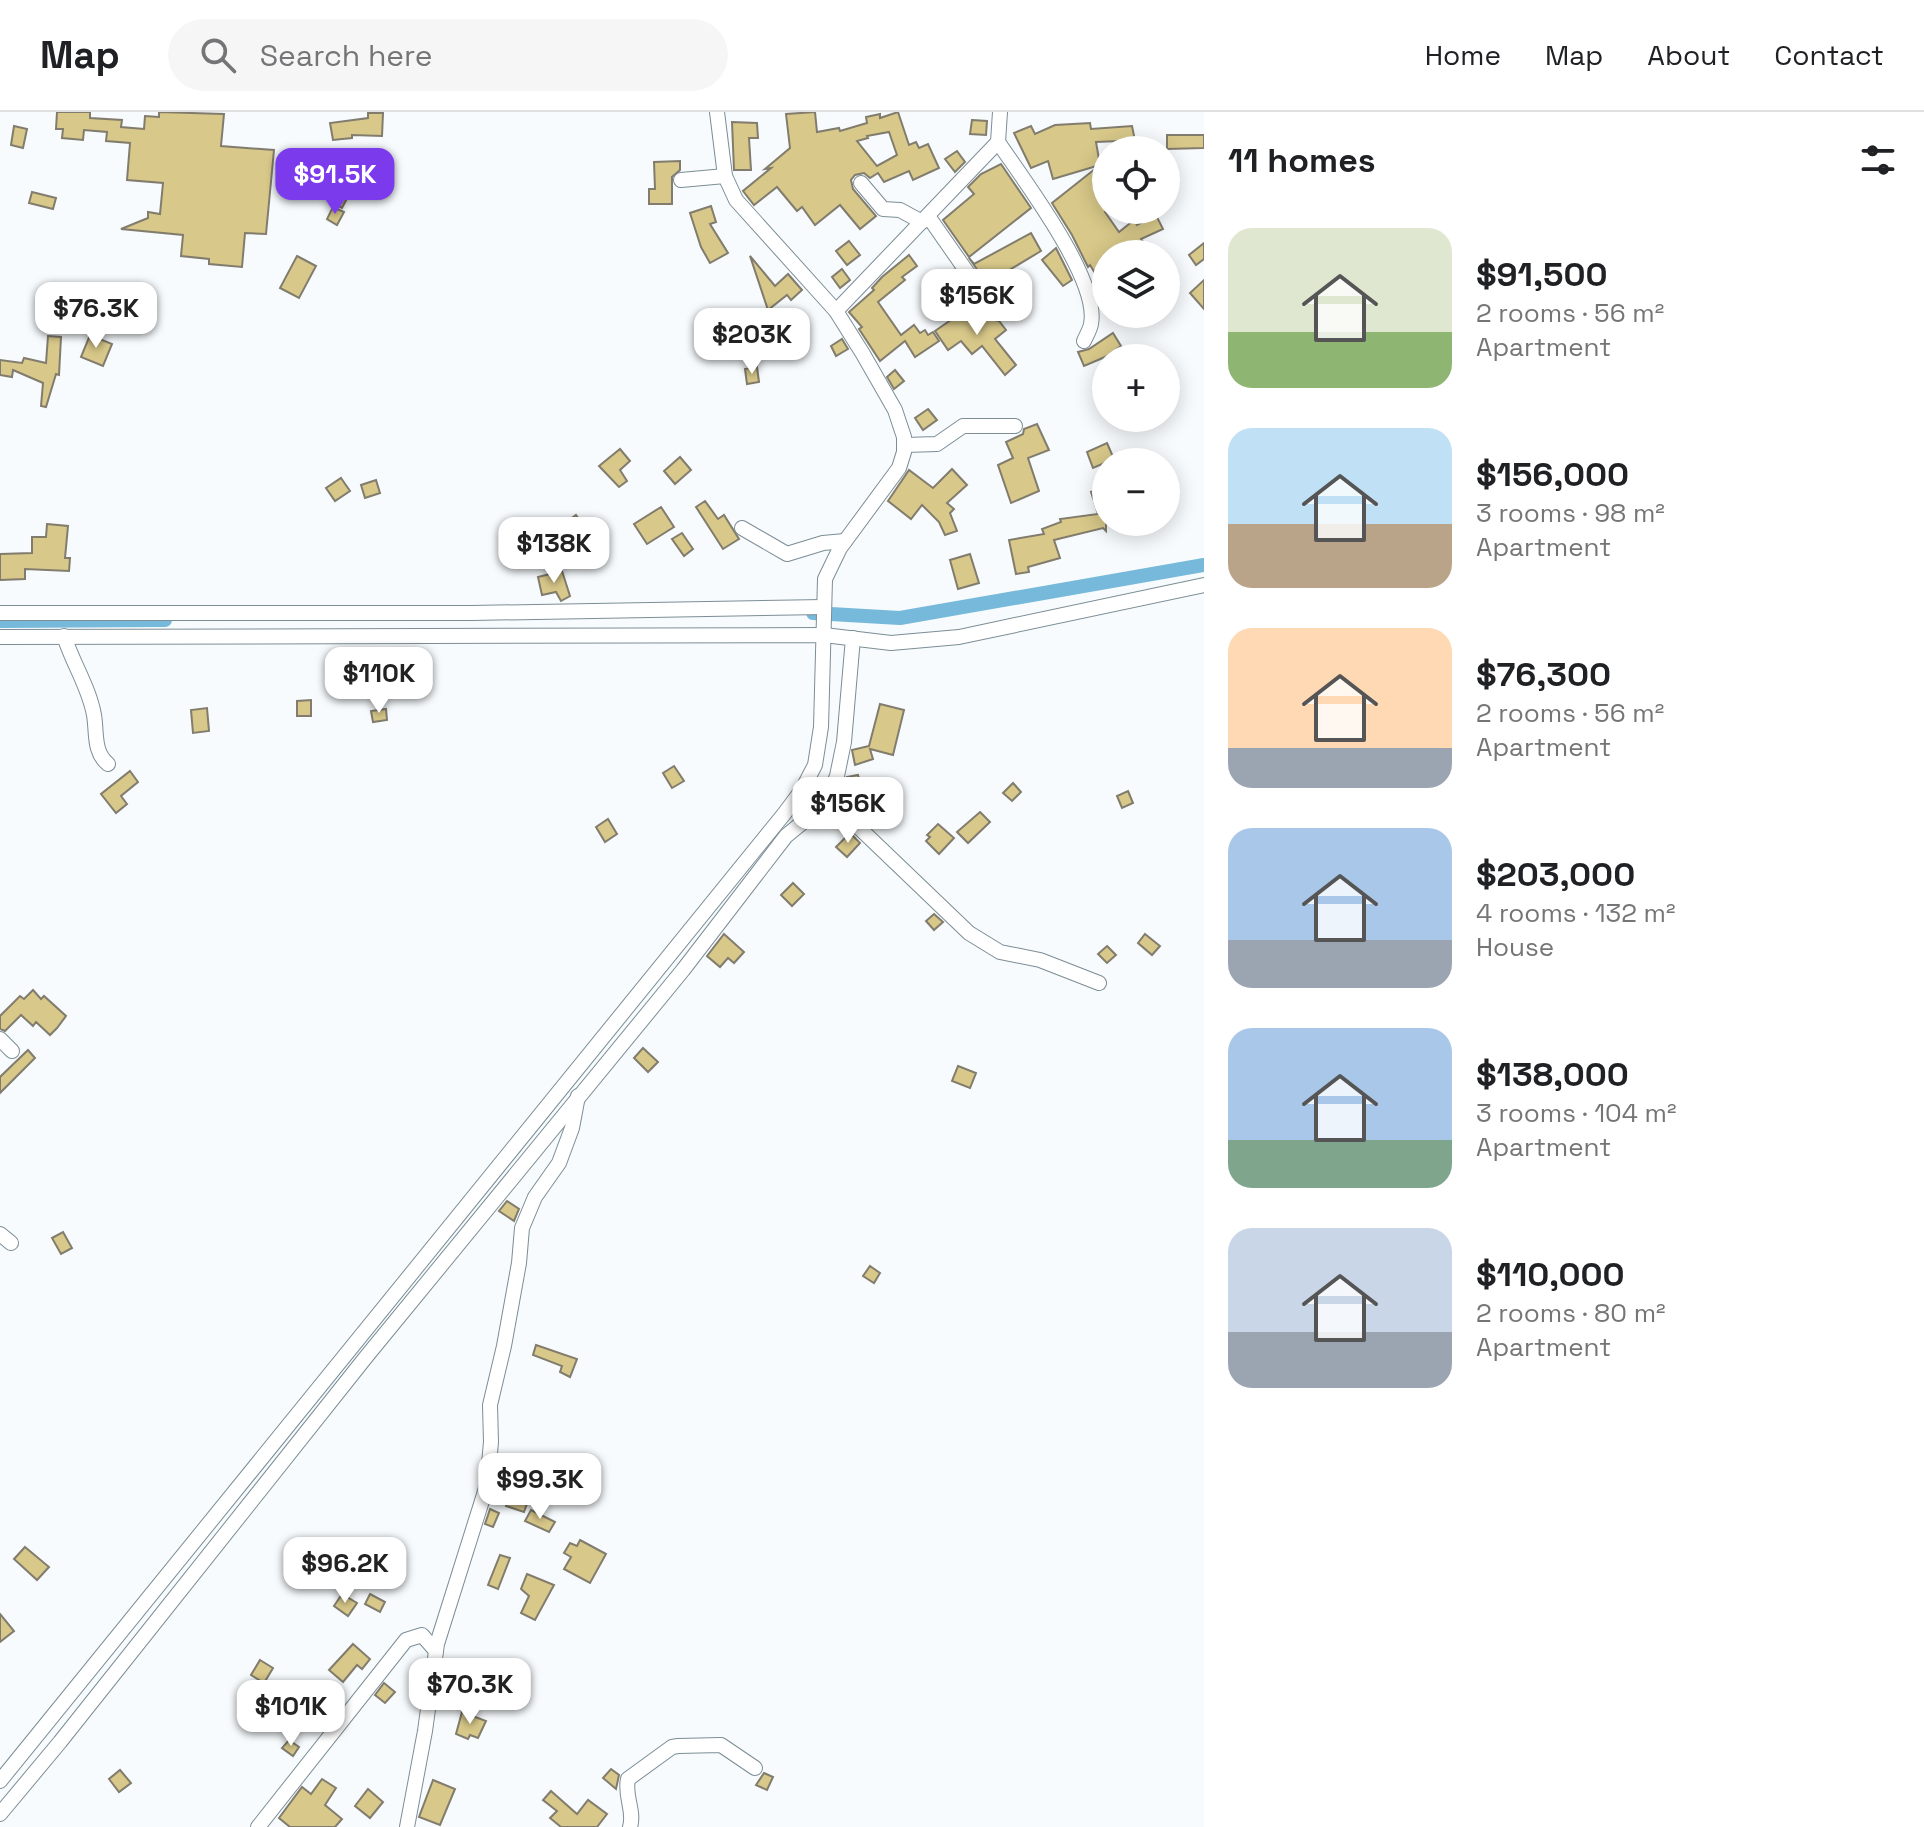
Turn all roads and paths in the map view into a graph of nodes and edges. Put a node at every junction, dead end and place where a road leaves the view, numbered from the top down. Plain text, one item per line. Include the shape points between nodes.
1 (717, 112) edge
2 (1000, 112) edge
3 (998, 142) junction
4 (725, 176) junction
5 (681, 180) dead end
6 (861, 183) dead end
7 (925, 219) junction
8 (836, 311) junction
9 (995, 312) dead end
10 (1084, 341) dead end
11 (1015, 426) dead end
12 (905, 445) junction
13 (742, 528) dead end
14 (845, 541) junction
15 (1204, 585) edge
16 (0, 613) edge
17 (824, 622) junction
18 (64, 636) junction
19 (0, 637) edge
20 (853, 638) junction
21 (108, 764) dead end
22 (828, 798) junction
23 (1099, 983) dead end
24 (0, 1039) edge
25 (12, 1051) dead end
26 (578, 1096) junction
27 (436, 1651) junction
28 (755, 1768) dead end
29 (0, 1781) edge
30 (0, 1814) edge
31 (258, 1827) edge
32 (407, 1827) edge
33 (630, 1827) edge

1 - 4 street
2 - 3 street
3 - 7 street
3 - 10 street via 1065,240 1091,308
4 - 5 street
4 - 8 street via 736,200
6 - 7 street via 883,209
7 - 8 street
7 - 9 street
8 - 12 street via 895,410
11 - 12 street via 963,426 937,444
12 - 14 street via 899,468
13 - 14 street via 787,554
14 - 17 street via 825,579
15 - 20 street via 959,637 891,643
16 - 17 street via 458,613
17 - 18 street
17 - 20 street
17 - 29 street via 821,727 815,765 802,790
18 - 19 street
18 - 21 street via 90,696 97,746
20 - 22 street via 844,742
22 - 23 street via 969,933 1000,952 1040,960
22 - 26 street via 786,836
24 - 25 street
26 - 27 street via 559,1163 535,1197 522,1228 490,1405 487,1485
26 - 30 street
27 - 31 street via 422,1635 406,1640
27 - 32 street
28 - 33 street via 721,1745 672,1747 628,1779

